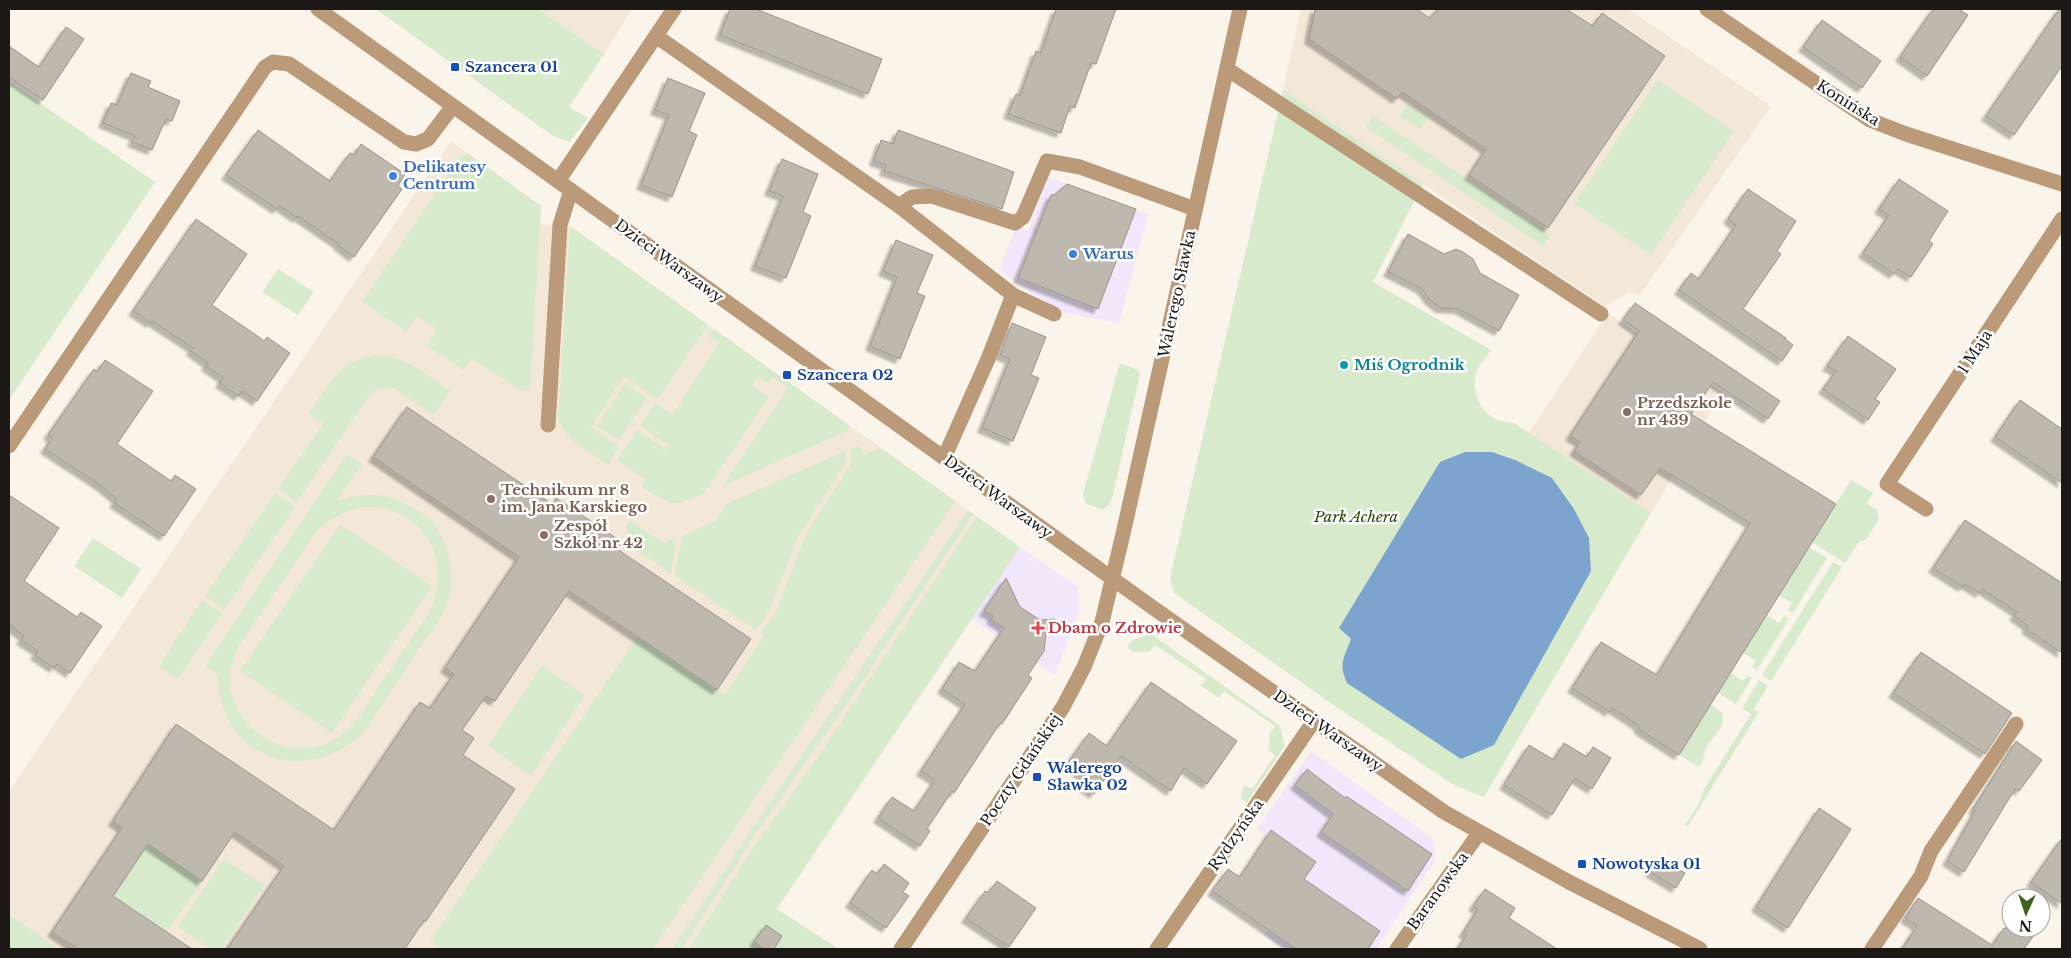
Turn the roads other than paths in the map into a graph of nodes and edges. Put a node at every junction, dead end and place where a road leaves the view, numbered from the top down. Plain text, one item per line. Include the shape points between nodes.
1 (318, 9) edge
2 (674, 9) edge
3 (1240, 9) edge
4 (1707, 9) edge
5 (333, 13) edge
6 (656, 36) junction
7 (1227, 69) junction
8 (453, 106) junction
9 (558, 181) junction
10 (2062, 184) edge
11 (571, 190) junction
12 (899, 206) junction
13 (1195, 209) junction
14 (2062, 219) edge
15 (1013, 295) junction
16 (1054, 314) dead end
17 (1601, 314) dead end
18 (548, 426) dead end
19 (9, 446) edge
20 (944, 458) junction
21 (1926, 509) dead end
22 (1112, 578) junction
23 (1314, 721) junction
24 (2016, 724) dead end
25 (1479, 833) junction
26 (901, 949) edge
27 (1157, 949) edge
28 (1396, 949) edge
29 (1697, 949) edge
30 (1872, 949) edge

1 - 5 street, Dzieci Warszawy
2 - 6 street
3 - 7 street, Walerego Sławka
4 - 10 street, Konińska via 1870,120
5 - 8 street, Dzieci Warszawy
6 - 9 street
6 - 12 street
7 - 13 street, Walerego Sławka
7 - 17 street
8 - 9 street, Dzieci Warszawy
8 - 19 street via 428,139 416,144 404,142 289,64 273,62 265,67
9 - 11 street, Dzieci Warszawy
11 - 18 street via 560,225
11 - 20 street, Dzieci Warszawy
12 - 13 street via 912,197 932,196 1014,223 1023,217 1047,161 1080,167
12 - 15 street
13 - 22 street, Walerego Sławka
14 - 21 street, 1 Maja via 1887,484
15 - 16 street
15 - 20 street
20 - 22 street, Dzieci Warszawy
22 - 23 street, Dzieci Warszawy
22 - 26 street, Poczty Gdańskiej via 1102,622 1071,693
23 - 25 street, Dzieci Warszawy
23 - 27 street, Rydzyńska
24 - 30 street via 1931,851 1921,876
25 - 28 street, Baranowska
25 - 29 street, Dzieci Warszawy

